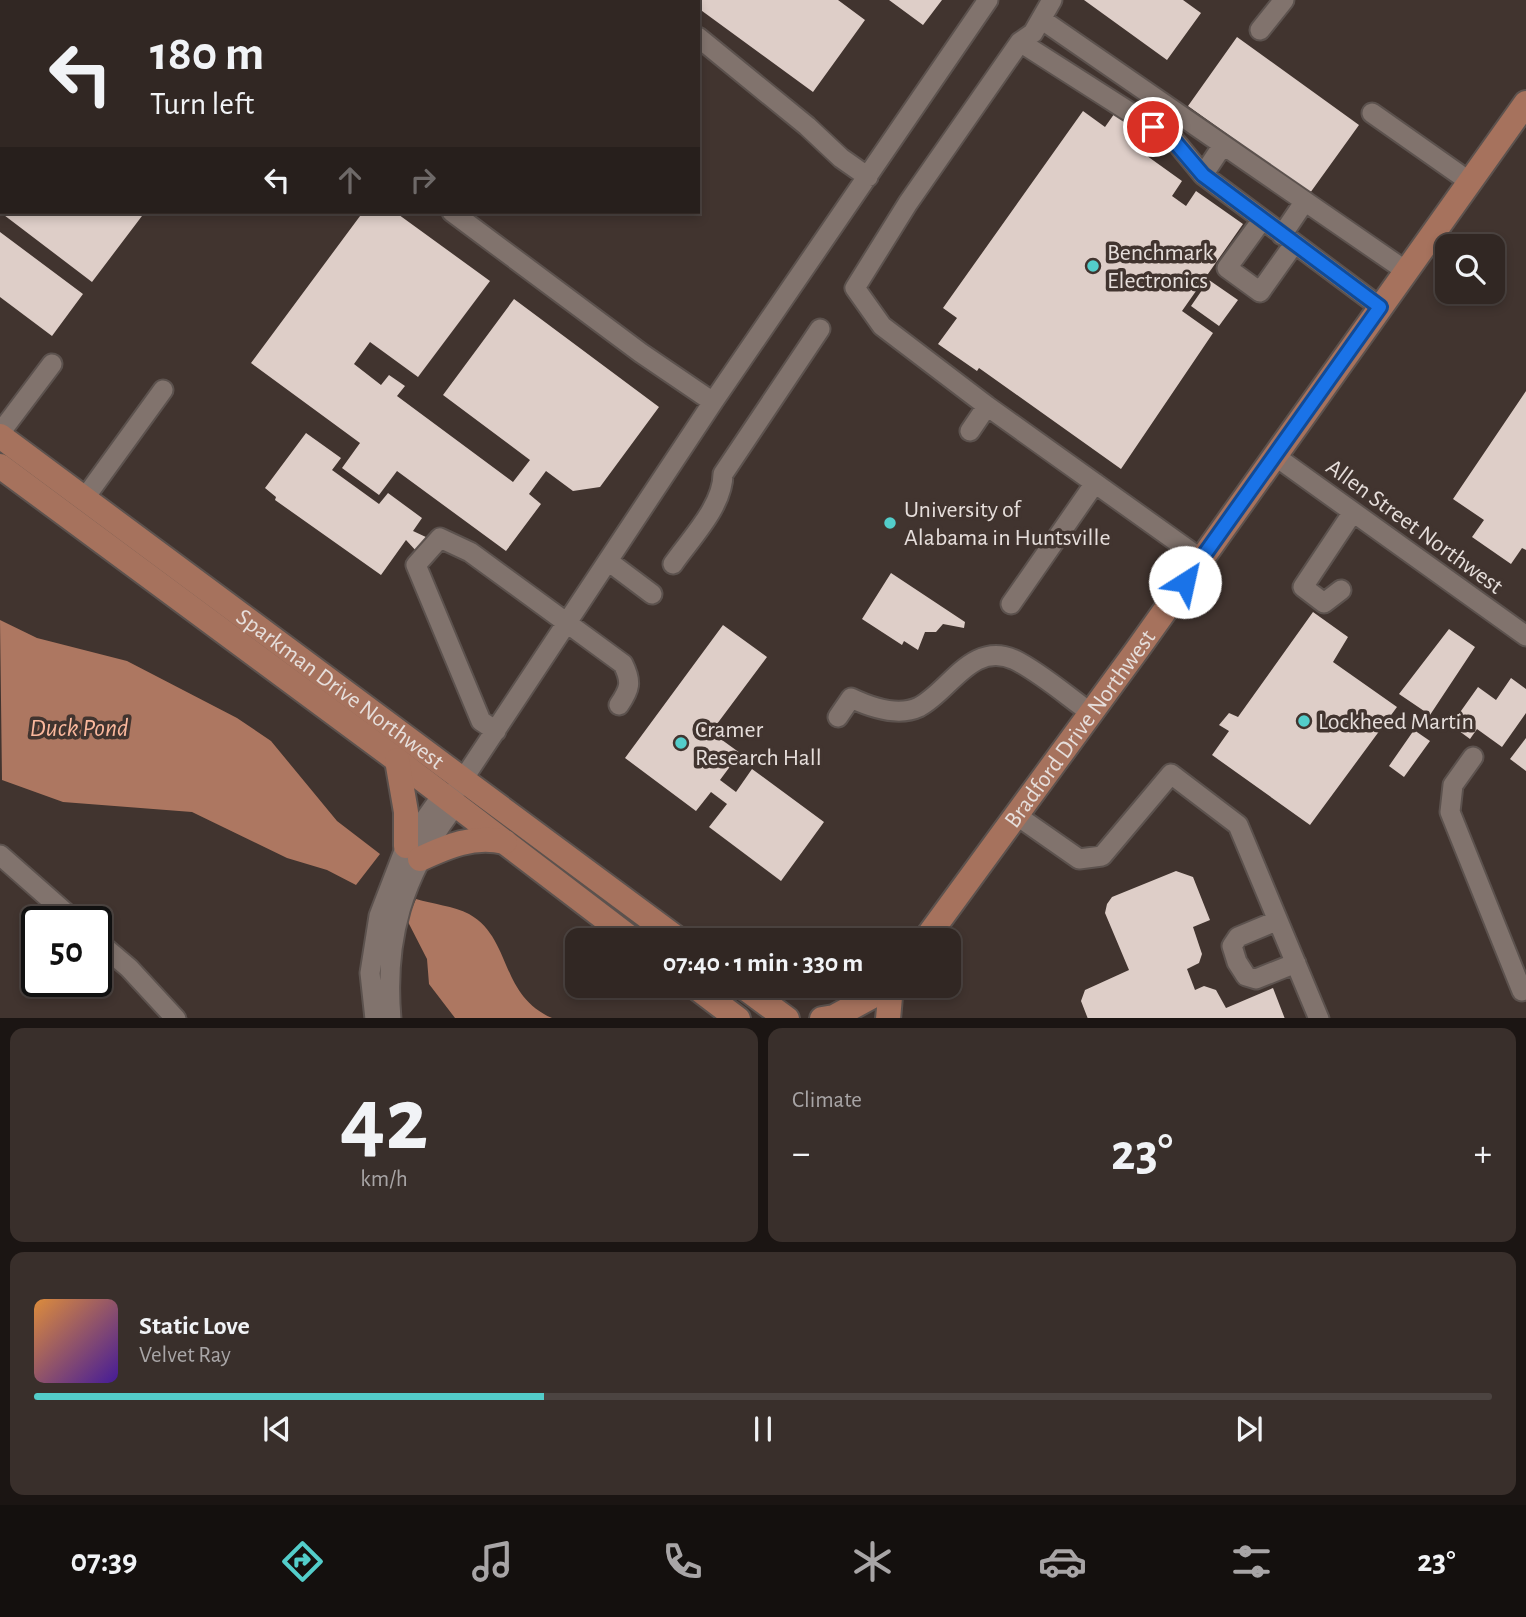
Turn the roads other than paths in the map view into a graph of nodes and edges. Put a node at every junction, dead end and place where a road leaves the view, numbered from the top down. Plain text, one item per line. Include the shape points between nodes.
1 (988, 0) edge
2 (1052, 0) edge
3 (1284, 0) edge
4 (1041, 19) junction
5 (1260, 30) dead end
6 (700, 39) edge
7 (1020, 42) junction
8 (1524, 110) edge
9 (1372, 113) dead end
10 (1223, 145) junction
11 (1203, 175) junction
12 (868, 177) junction
13 (1470, 182) junction
14 (1305, 201) junction
15 (455, 214) edge
16 (1262, 220) junction
17 (1288, 240) junction
18 (1406, 271) junction
19 (1380, 307) junction
20 (820, 329) dead end
21 (52, 364) dead end
22 (163, 390) dead end
23 (713, 402) junction
24 (987, 406) junction
25 (970, 432) dead end
26 (0, 434) edge
27 (1275, 456) junction
28 (0, 466) edge
29 (1096, 484) junction
30 (84, 499) junction
31 (1353, 512) junction
32 (1201, 559) junction
33 (608, 561) junction
34 (673, 564) dead end
35 (1341, 590) dead end
36 (652, 594) dead end
37 (1011, 604) dead end
38 (567, 624) junction
39 (1526, 636) edge
40 (619, 705) dead end
41 (1091, 713) junction
42 (838, 717) dead end
43 (496, 731) junction
44 (1473, 757) dead end
45 (397, 760) junction
46 (456, 790) junction
47 (1016, 815) junction
48 (505, 842) junction
49 (413, 852) junction
50 (0, 855) edge
51 (58, 906) edge
52 (1276, 921) junction
53 (617, 928) edge
54 (661, 928) edge
55 (934, 928) edge
56 (112, 954) edge
57 (1296, 963) junction
58 (1522, 991) dead end
59 (711, 998) edge
60 (760, 998) edge
61 (869, 998) edge
62 (882, 998) edge
63 (890, 998) edge
64 (176, 1018) edge
65 (375, 1018) edge
66 (391, 1018) edge
67 (738, 1018) edge
68 (789, 1018) edge
69 (822, 1018) edge
70 (867, 1018) edge
71 (888, 1018) edge
72 (1319, 1018) edge

1 - 12 street
2 - 4 street
3 - 5 street
4 - 7 street via 1033,33
4 - 10 street
6 - 12 street
7 - 11 street via 1175,142
7 - 24 street via 855,288 882,326
8 - 13 main road, Bradford Drive Northwest
9 - 13 street
10 - 11 street
10 - 14 street
11 - 16 street
12 - 23 street
13 - 18 main road, Bradford Drive Northwest
14 - 17 street
14 - 18 street
15 - 23 street
16 - 17 street
16 - 17 street via 1227,268 1260,292
17 - 19 street
18 - 19 main road, Bradford Drive Northwest
19 - 27 main road, Bradford Drive Northwest
20 - 34 street via 723,474 723,487 713,507
21 - 26 street
22 - 30 street
23 - 33 street
24 - 25 street
24 - 29 street
26 - 30 main road, Sparkman Drive Northwest
27 - 31 street, Allen Street Northwest
27 - 32 main road, Bradford Drive Northwest
28 - 45 main road, Sparkman Drive Northwest
29 - 32 street
29 - 37 street
30 - 46 main road, Sparkman Drive Northwest
31 - 35 street via 1303,587 1324,603
31 - 39 street, Allen Street Northwest
32 - 41 main road, Bradford Drive Northwest
33 - 36 street
33 - 38 street
38 - 40 street via 623,664 630,689
38 - 43 street
38 - 43 street via 470,552 440,538 416,565 481,721
41 - 42 street via 1014,660 995,657 968,663 918,708 896,711 851,698
41 - 47 main road, Bradford Drive Northwest
43 - 46 street
44 - 58 street via 1453,785 1450,812
45 - 46 main road, Sparkman Drive Northwest
45 - 49 main road
46 - 48 main road, Sparkman Drive Northwest
46 - 49 street via 451,811
46 - 54 main road, Sparkman Drive Northwest
47 - 52 street via 1079,859 1102,856 1171,774 1238,825
47 - 55 main road, Bradford Drive Northwest
48 - 49 main road via 464,841
48 - 53 main road, Sparkman Drive Northwest
49 - 65 street via 379,916 370,973
49 - 66 street via 393,930 388,980
50 - 51 street
52 - 57 street
52 - 57 street via 1238,937 1232,946 1237,962 1245,976 1256,979
56 - 64 street
57 - 72 street
59 - 67 main road
60 - 68 main road
61 - 69 main road via 834,1017
62 - 70 main road
63 - 71 main road

